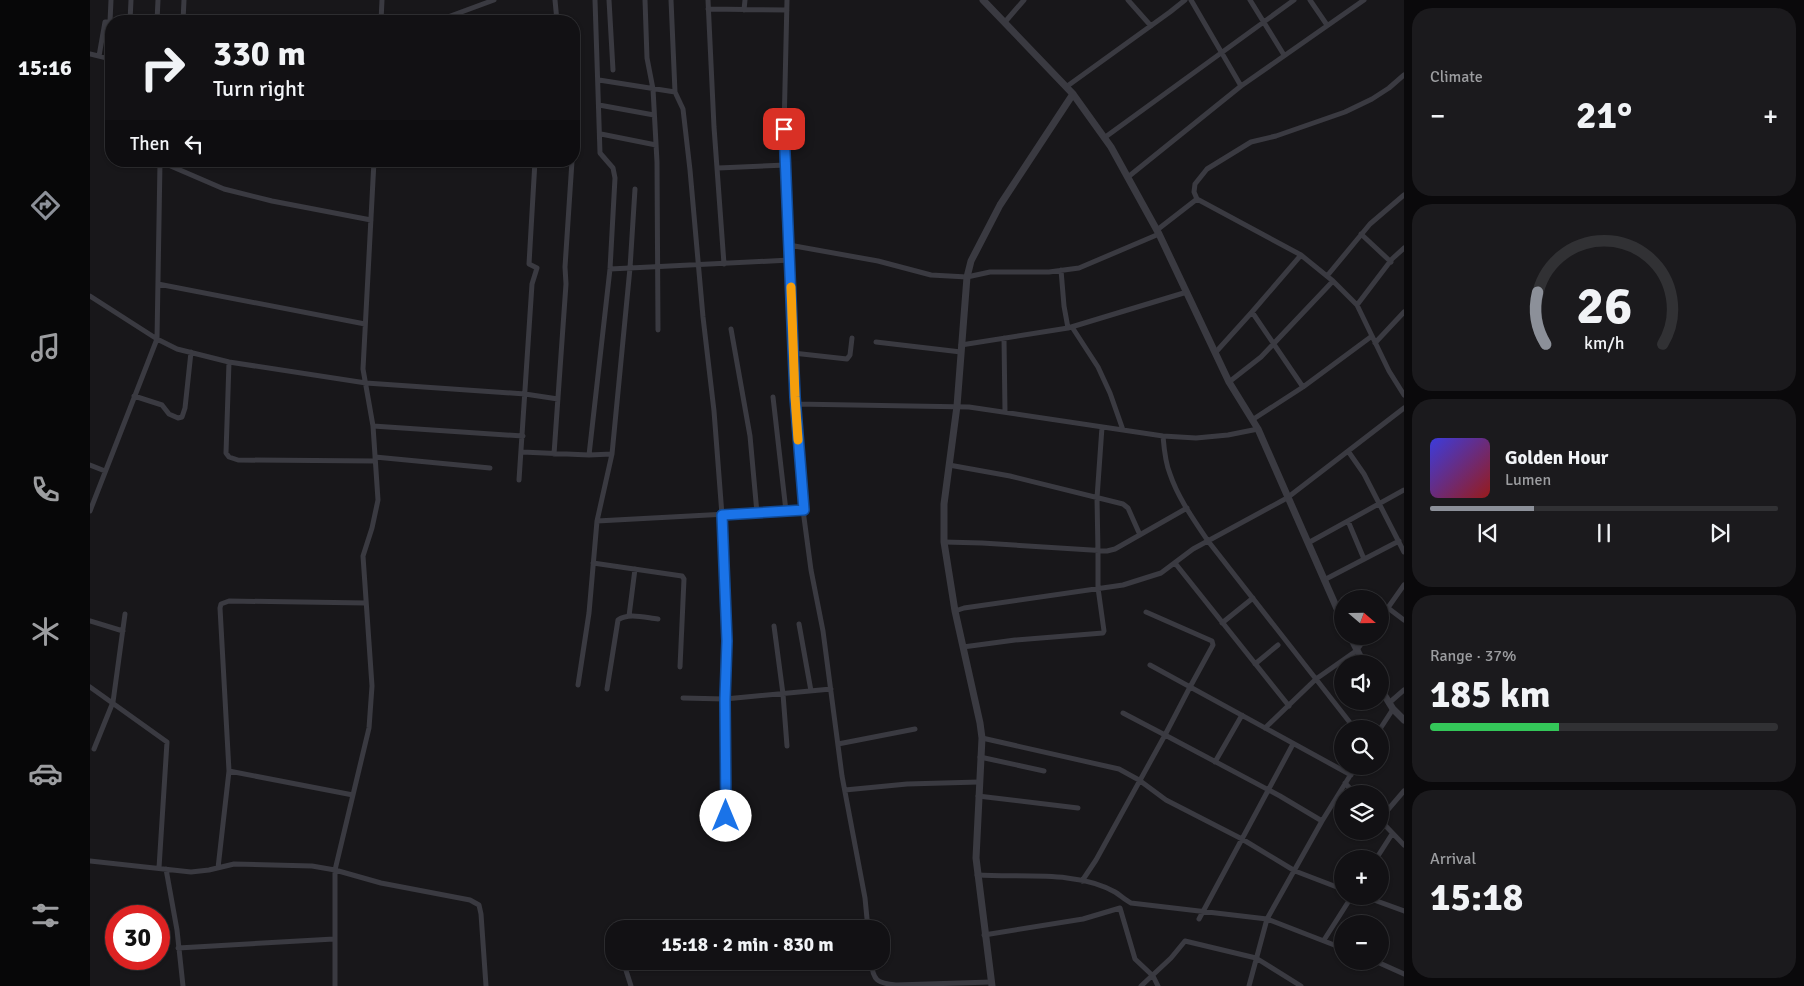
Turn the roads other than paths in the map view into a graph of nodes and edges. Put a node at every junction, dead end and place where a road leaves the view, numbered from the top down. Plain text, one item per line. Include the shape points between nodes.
1 (112, 0) edge
2 (131, 0) edge
3 (158, 0) edge
4 (184, 0) edge
5 (382, 0) edge
6 (494, 0) edge
7 (556, 0) edge
8 (595, 0) edge
9 (609, 0) edge
10 (645, 0) edge
11 (671, 0) edge
12 (708, 0) edge
13 (744, 0) edge
14 (787, 0) edge
15 (983, 0) edge
16 (1024, 0) edge
17 (1128, 0) edge
18 (1185, 0) edge
19 (1190, 0) edge
20 (1250, 0) edge
21 (1294, 0) edge
22 (1310, 0) edge
23 (1364, 0) edge
24 (708, 9) junction
25 (744, 10) junction
26 (787, 10) junction
27 (111, 15) edge
28 (130, 15) edge
29 (157, 15) edge
30 (183, 15) edge
31 (381, 15) edge
32 (453, 15) edge
33 (557, 15) edge
34 (105, 22) edge
35 (1005, 22) junction
36 (1264, 23) junction
37 (1327, 25) junction
38 (1152, 26) junction
39 (90, 54) edge
40 (1222, 54) junction
41 (1284, 55) junction
42 (99, 56) junction
43 (105, 58) edge
44 (613, 70) dead end
45 (1404, 75) edge
46 (598, 80) junction
47 (1241, 86) junction
48 (1066, 87) junction
49 (653, 88) junction
50 (675, 92) junction
51 (1073, 94) junction
52 (600, 105) junction
53 (654, 115) junction
54 (601, 134) junction
55 (1104, 138) junction
56 (656, 145) junction
57 (786, 165) junction
58 (160, 167) edge
59 (172, 167) edge
60 (374, 167) edge
61 (535, 167) edge
62 (572, 167) edge
63 (718, 168) junction
64 (1128, 177) junction
65 (636, 190) dead end
66 (1403, 198) edge
67 (1197, 199) junction
68 (371, 220) junction
69 (1158, 232) junction
70 (1361, 234) junction
71 (789, 245) junction
72 (1404, 248) edge
73 (1302, 255) junction
74 (790, 260) junction
75 (1391, 262) junction
76 (724, 264) junction
77 (698, 265) junction
78 (658, 267) junction
79 (630, 268) junction
80 (610, 269) junction
81 (1061, 270) junction
82 (1327, 276) junction
83 (967, 277) junction
84 (1333, 281) junction
85 (158, 284) junction
86 (1187, 292) junction
87 (90, 296) edge
88 (1357, 305) junction
89 (1252, 312) junction
90 (1404, 312) edge
91 (365, 324) junction
92 (1070, 327) junction
93 (730, 329) dead end
94 (658, 330) dead end
95 (1372, 336) junction
96 (852, 338) dead end
97 (1004, 338) junction
98 (157, 339) junction
99 (876, 342) dead end
100 (1274, 342) junction
101 (1375, 343) junction
102 (961, 348) junction
103 (191, 352) junction
104 (793, 353) junction
105 (1215, 353) junction
106 (229, 362) junction
107 (1229, 382) junction
108 (366, 383) junction
109 (1303, 387) junction
110 (525, 394) junction
111 (1404, 395) edge
112 (134, 396) junction
113 (773, 397) dead end
114 (558, 399) junction
115 (795, 404) junction
116 (957, 406) junction
117 (1404, 408) edge
118 (1005, 412) junction
119 (1252, 420) junction
120 (374, 426) junction
121 (1102, 427) junction
122 (1123, 430) junction
123 (1258, 430) junction
124 (523, 436) junction
125 (1163, 436) junction
126 (1348, 451) junction
127 (522, 452) junction
128 (554, 454) junction
129 (612, 454) junction
130 (589, 455) junction
131 (375, 459) junction
132 (90, 465) edge
133 (949, 465) junction
134 (490, 468) dead end
135 (105, 471) junction
136 (519, 480) dead end
137 (1404, 490) edge
138 (1097, 498) junction
139 (1287, 498) junction
140 (1378, 504) junction
141 (1186, 508) junction
142 (804, 510) junction
143 (90, 511) edge
144 (786, 511) junction
145 (757, 513) junction
146 (722, 515) junction
147 (597, 521) junction
148 (1348, 521) junction
149 (1140, 535) junction
150 (1208, 541) junction
151 (1399, 541) junction
152 (944, 542) junction
153 (1308, 543) junction
154 (1098, 552) junction
155 (1404, 552) edge
156 (1364, 559) junction
157 (593, 563) junction
158 (1175, 563) junction
159 (635, 569) junction
160 (1324, 580) junction
161 (1404, 585) edge
162 (1098, 588) junction
163 (1253, 598) junction
164 (1334, 602) edge
165 (366, 603) junction
166 (1389, 607) edge
167 (1389, 609) edge
168 (955, 611) junction
169 (1146, 612) dead end
170 (125, 614) dead end
171 (629, 616) junction
172 (658, 619) dead end
173 (1404, 620) edge
174 (90, 621) edge
175 (1222, 623) junction
176 (799, 624) dead end
177 (774, 626) dead end
178 (123, 631) junction
179 (1278, 645) dead end
180 (1354, 645) edge
181 (1360, 645) edge
182 (963, 647) junction
183 (1356, 651) junction
184 (1358, 655) edge
185 (1255, 664) junction
186 (1150, 665) dead end
187 (680, 667) dead end
188 (1316, 679) junction
189 (578, 685) dead end
190 (1190, 686) junction
191 (90, 687) edge
192 (608, 689) dead end
193 (831, 689) junction
194 (1404, 690) edge
195 (811, 691) junction
196 (783, 694) junction
197 (683, 698) dead end
198 (725, 699) junction
199 (113, 702) junction
200 (1389, 703) edge
201 (1289, 706) junction
202 (1391, 706) junction
203 (1123, 713) dead end
204 (1242, 715) junction
205 (1348, 720) edge
206 (1384, 720) edge
207 (1404, 720) edge
208 (1265, 728) junction
209 (915, 729) dead end
210 (1165, 735) junction
211 (982, 738) junction
212 (838, 744) junction
213 (1293, 744) junction
214 (787, 746) dead end
215 (94, 749) dead end
216 (980, 757) junction
217 (1215, 762) junction
218 (1334, 766) edge
219 (1044, 771) dead end
220 (229, 772) junction
221 (1351, 775) edge
222 (1139, 780) junction
223 (979, 782) junction
224 (1346, 783) joint
225 (845, 790) junction
226 (1268, 790) junction
227 (1404, 791) edge
228 (353, 794) junction
229 (978, 796) junction
230 (1078, 808) dead end
231 (1389, 809) edge
232 (726, 816) dead end
233 (1322, 821) junction
234 (1389, 830) edge
235 (1392, 834) junction
236 (1242, 839) junction
237 (1404, 845) edge
238 (1382, 850) edge
239 (90, 861) edge
240 (158, 868) junction
241 (218, 868) junction
242 (166, 869) junction
243 (335, 870) junction
244 (1295, 871) junction
245 (977, 875) junction
246 (1082, 881) junction
247 (1334, 886) edge
248 (1346, 905) edge
249 (1388, 905) edge
250 (1404, 911) edge
251 (1201, 912) junction
252 (1199, 919) dead end
253 (1267, 919) junction
254 (867, 920) edge
255 (984, 935) junction
256 (334, 939) junction
257 (1324, 940) junction
258 (1334, 944) edge
259 (178, 948) junction
260 (1256, 958) junction
261 (1389, 967) edge
262 (626, 970) edge
263 (872, 970) edge
264 (1404, 974) edge
265 (1153, 976) junction
266 (991, 984) edge
267 (183, 986) edge
268 (335, 986) edge
269 (486, 986) edge
270 (631, 986) edge
271 (1140, 986) edge
272 (1158, 986) edge
273 (1249, 986) edge
274 (1301, 986) edge

1 - 27 street
2 - 28 street
3 - 29 street
4 - 30 street
5 - 31 street
6 - 32 street
7 - 33 street
8 - 46 street
9 - 44 street
10 - 49 street via 647,58
11 - 50 street
12 - 24 street
13 - 25 street
14 - 26 street
15 - 35 street
16 - 35 street
17 - 38 street
18 - 38 street
19 - 40 street
20 - 36 street
21 - 36 street
22 - 37 street
23 - 37 street
24 - 25 street
24 - 63 street
25 - 26 street
26 - 57 street
34 - 42 street
35 - 48 street
36 - 40 street
36 - 41 street
37 - 41 street
38 - 48 street
39 - 42 street
40 - 47 street
40 - 55 street
41 - 47 street
42 - 43 street
45 - 67 street via 1372,99 1345,112 1251,142 1207,169 1195,184
46 - 49 street
46 - 52 street
47 - 64 street
48 - 51 street
49 - 50 street
49 - 53 street
50 - 77 street via 683,110
51 - 55 street
51 - 83 street via 1000,205 971,261
52 - 53 street
52 - 54 street
53 - 56 street
54 - 56 street
54 - 80 street via 600,154 613,168 615,178
55 - 64 street
56 - 78 street
57 - 63 street
57 - 71 street
58 - 85 street
59 - 68 street via 224,189
60 - 68 street
61 - 110 street via 529,264 537,268 532,284
62 - 114 street
63 - 76 street
64 - 69 street
65 - 79 street
66 - 70 street
67 - 69 street
67 - 73 street
68 - 91 street
69 - 81 street via 1079,268
69 - 86 street
70 - 75 street
70 - 82 street
71 - 74 street
71 - 83 street via 878,261 931,275
72 - 75 street
73 - 82 street
73 - 89 street
74 - 76 street
74 - 104 street
75 - 88 street
76 - 77 street
77 - 78 street
77 - 146 street
78 - 79 street
78 - 94 street
79 - 80 street
79 - 129 street
80 - 130 street
81 - 83 street via 990,272
81 - 92 street via 1064,306
82 - 84 street
83 - 102 street
84 - 88 street
84 - 100 street
85 - 91 street
85 - 98 street
86 - 92 street
86 - 105 street
87 - 98 street
88 - 95 street
89 - 100 street
89 - 105 street
90 - 101 street
91 - 108 street via 363,369
92 - 97 street
92 - 122 street via 1098,367
93 - 145 street via 750,436
95 - 101 street
95 - 109 street
96 - 104 street via 847,359
97 - 102 street
97 - 118 street
98 - 103 street
98 - 112 street
99 - 102 street
100 - 107 street via 1261,357
100 - 109 street
101 - 111 street
102 - 116 street
103 - 106 street
103 - 112 street via 182,417 169,414 162,405
104 - 115 street
105 - 107 street
106 - 108 street
106 - 131 street via 226,453 229,457 238,460
107 - 119 street
108 - 110 street
108 - 120 street
109 - 119 street
110 - 114 street
110 - 124 street
112 - 135 street
113 - 144 street
114 - 128 street
115 - 116 street
115 - 142 street
116 - 118 street
116 - 133 street
117 - 126 street
118 - 121 street
119 - 123 street
120 - 124 street
120 - 131 street
121 - 122 street
121 - 138 street
122 - 125 street
123 - 125 street via 1196,438
123 - 139 street
124 - 127 street
125 - 141 street via 1170,474
126 - 139 street
126 - 140 street via 1364,474
127 - 128 street
127 - 136 street
128 - 130 street
129 - 130 street
129 - 147 street
131 - 134 street
131 - 165 street via 378,500 363,556
132 - 135 street
133 - 138 street via 1010,476
133 - 152 street
135 - 143 street
137 - 140 street
138 - 149 street via 1124,504
138 - 154 street
139 - 150 street
139 - 153 street
140 - 148 street
140 - 151 street
141 - 149 street
141 - 150 street
142 - 144 street
142 - 193 street
144 - 145 street
145 - 146 street
146 - 147 street
146 - 198 street via 727,641
147 - 157 street
148 - 153 street
148 - 156 street
149 - 154 street via 1114,550
150 - 158 street
150 - 163 street
151 - 155 street
151 - 156 street
152 - 154 street
152 - 168 street
153 - 160 street
154 - 162 street
156 - 160 street
157 - 159 street
157 - 189 street
158 - 162 street via 1161,573 1123,585
158 - 175 street
159 - 171 street
159 - 187 street via 679,574 684,579
160 - 164 street
161 - 166 street
162 - 168 street
162 - 182 street via 1103,633
163 - 175 street
163 - 188 street
165 - 220 street via 229,601 221,604
165 - 228 street via 372,686 369,728
167 - 173 street
168 - 182 street
169 - 190 street via 1212,641 1214,645
170 - 178 street
171 - 172 street
171 - 192 street via 618,620
174 - 178 street
175 - 185 street
176 - 195 street
177 - 196 street
178 - 199 street
179 - 185 street
180 - 183 street
181 - 183 street
182 - 211 street
183 - 184 street
183 - 188 street
185 - 201 street
186 - 190 street
188 - 201 street
188 - 205 street
190 - 204 street
190 - 210 street
191 - 199 street
193 - 195 street
193 - 212 street
194 - 202 street
195 - 196 street
196 - 198 street
196 - 214 street
197 - 198 street
198 - 232 street
199 - 215 street
199 - 240 street via 167,742
200 - 202 street
201 - 208 street
202 - 206 street
202 - 207 street
203 - 210 street
204 - 208 street
204 - 217 street
208 - 213 street
209 - 212 street
210 - 217 street
210 - 222 street
211 - 216 street
211 - 222 street via 1119,769
212 - 225 street
213 - 218 street
213 - 226 street
216 - 219 street
216 - 223 street
217 - 226 street
220 - 228 street
220 - 241 street
221 - 224 street
222 - 236 street via 1166,800
222 - 246 street
223 - 225 street
223 - 229 street
224 - 233 street
225 - 254 street
226 - 233 street
226 - 236 street
227 - 231 street
228 - 243 street
229 - 230 street
229 - 245 street
233 - 244 street
234 - 235 street
235 - 237 street
235 - 238 street
236 - 244 street
236 - 251 street
239 - 240 street
240 - 242 street
241 - 242 street via 191,872
241 - 243 street via 244,864
242 - 259 street
243 - 256 street
243 - 269 street via 380,883 470,900 479,905
244 - 247 street
244 - 253 street
245 - 246 street
245 - 255 street
246 - 251 street via 1114,892 1131,904
248 - 257 street
249 - 250 street
251 - 252 street
251 - 253 street
253 - 257 street
253 - 260 street
255 - 265 street via 1084,919 1120,908 1135,959
255 - 266 street
256 - 259 street
256 - 268 street
257 - 258 street
259 - 267 street
260 - 265 street via 1185,941
260 - 273 street
260 - 274 street
261 - 264 street
262 - 270 street
263 - 266 street via 876,980 896,986
265 - 271 street
265 - 272 street

